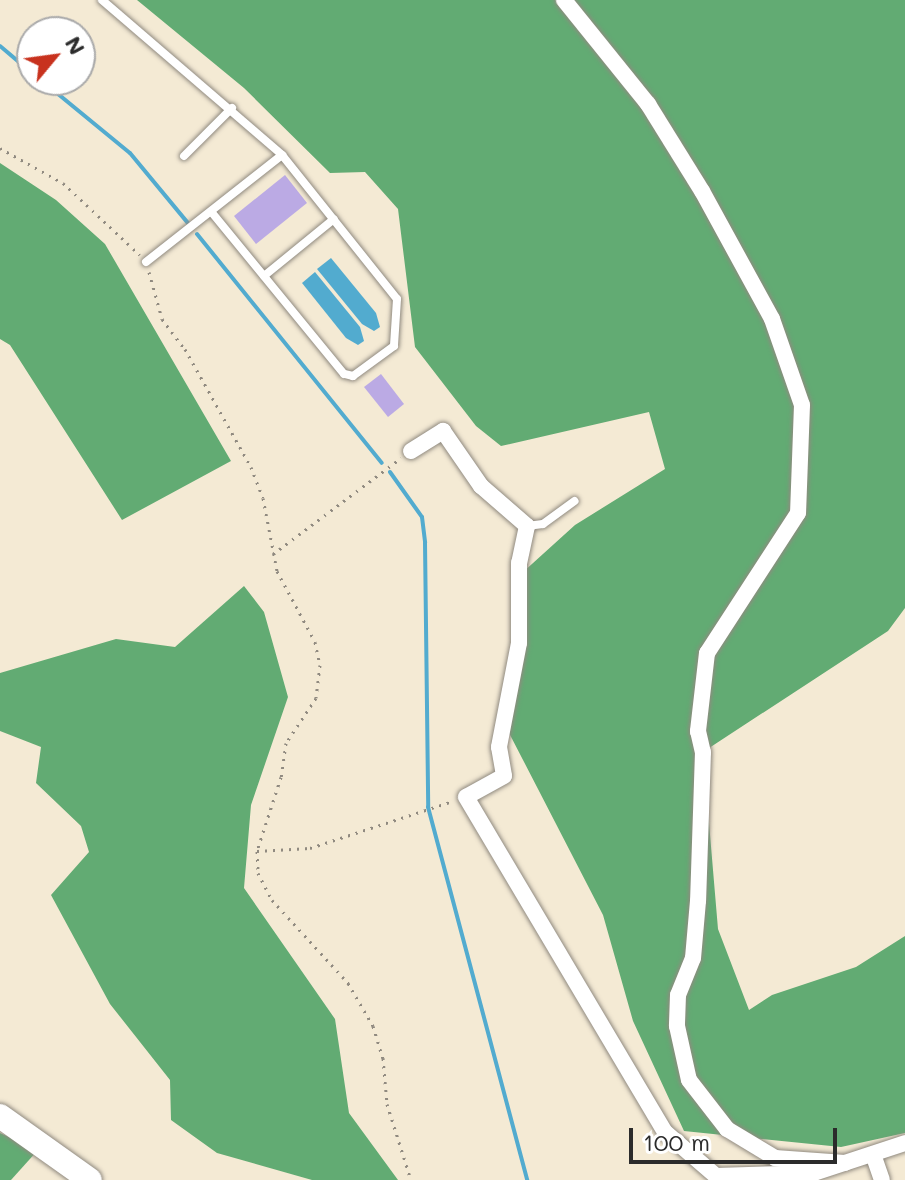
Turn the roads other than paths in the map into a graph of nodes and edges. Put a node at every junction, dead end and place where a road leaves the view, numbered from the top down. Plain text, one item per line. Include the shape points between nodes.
1 (102, 0) edge
2 (564, 0) edge
3 (232, 108) junction
4 (282, 155) junction
5 (184, 156) dead end
6 (212, 213) junction
7 (334, 219) junction
8 (146, 262) road end
9 (264, 276) junction
10 (411, 451) road end
11 (575, 501) dead end
12 (527, 526) junction
13 (2, 1114) edge
14 (905, 1143) edge
15 (874, 1157) junction
16 (845, 1163) junction
17 (90, 1180) edge
18 (882, 1180) edge

1 - 3 lane
2 - 16 street via 648,104 702,191 772,319 802,405 798,513 707,653 698,731 703,752 698,901 693,958 678,995 677,1026 689,1080 727,1129 775,1158
3 - 4 lane
3 - 5 lane
4 - 6 lane
4 - 7 lane
6 - 8 lane
6 - 9 lane
7 - 9 lane
7 - 9 lane via 397,299 394,346 353,376 344,374
10 - 12 street via 443,431 481,486
11 - 12 lane via 543,524
12 - 16 street via 519,563 519,643 499,747 504,776 466,797 665,1132 679,1147 716,1176 814,1173
13 - 17 street
14 - 15 street
15 - 16 street
15 - 18 street

